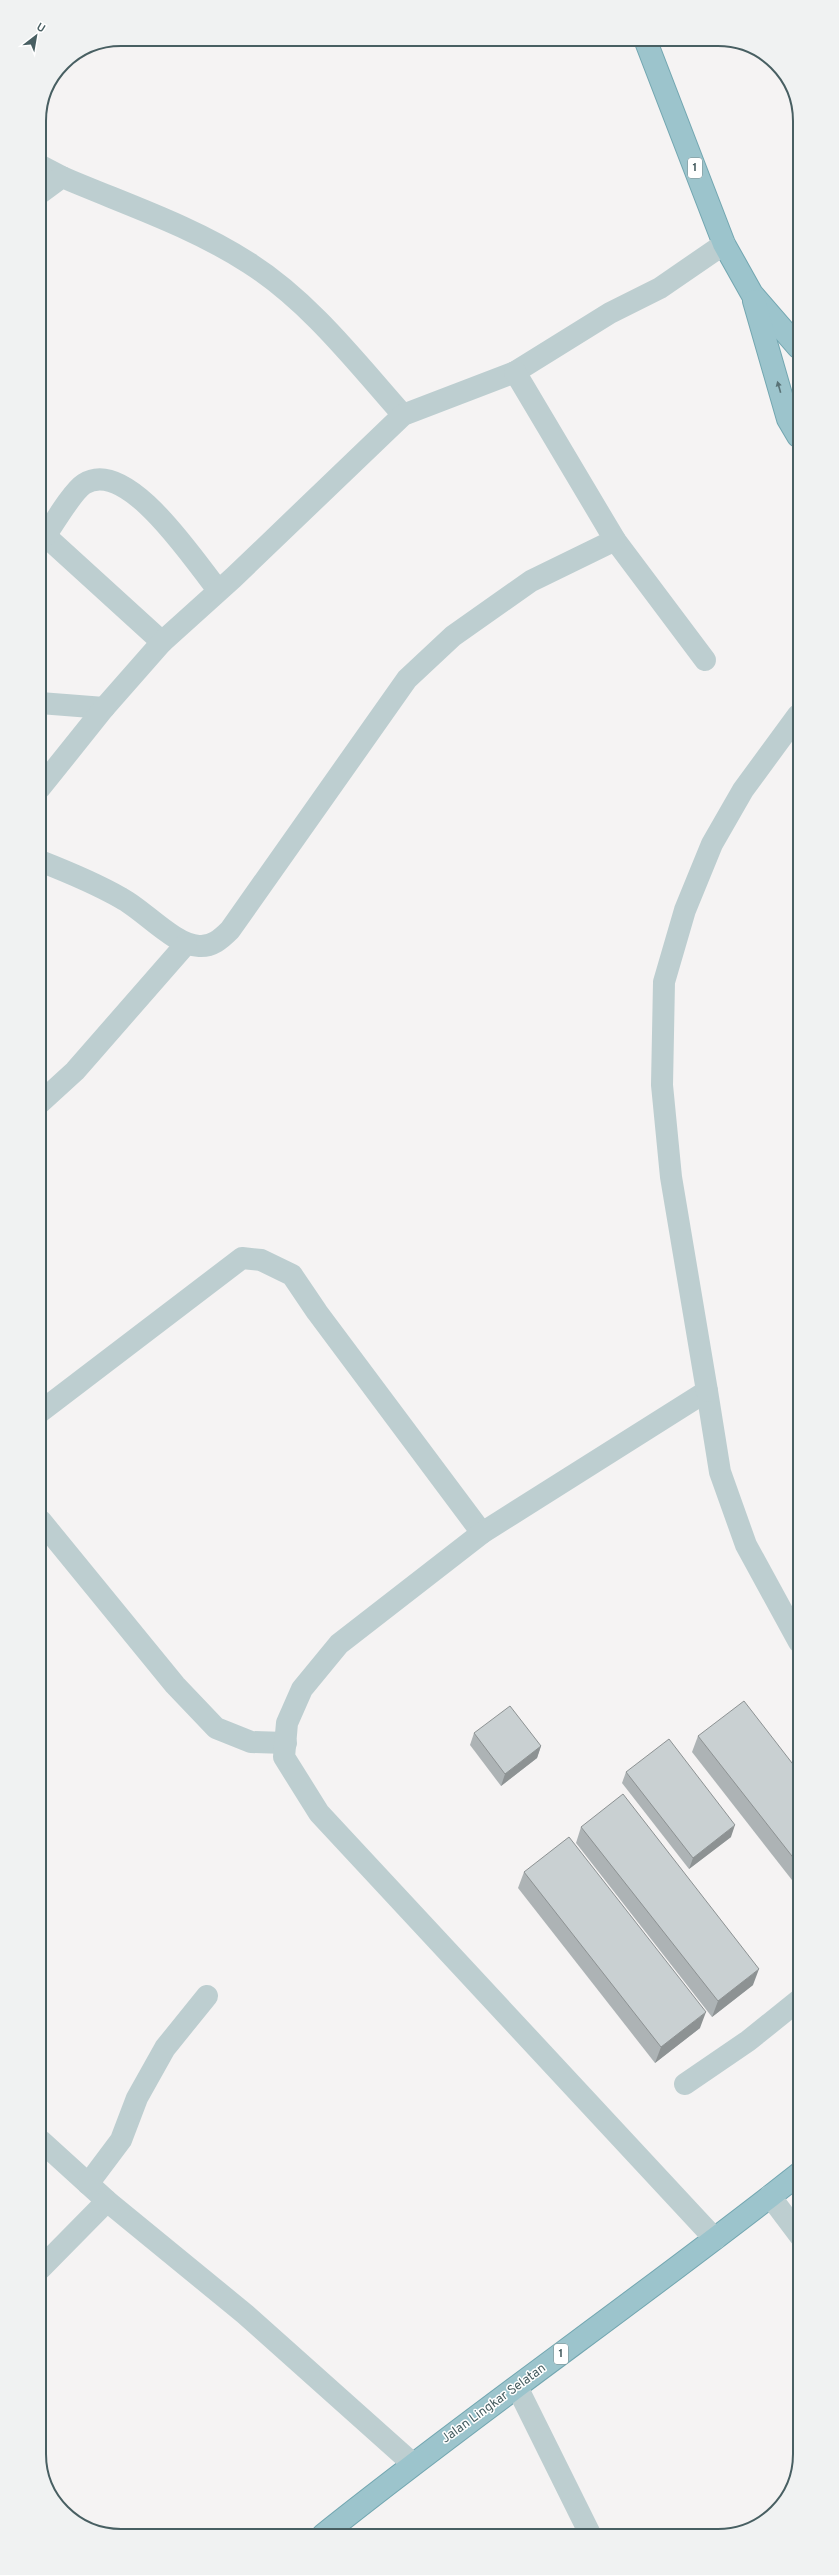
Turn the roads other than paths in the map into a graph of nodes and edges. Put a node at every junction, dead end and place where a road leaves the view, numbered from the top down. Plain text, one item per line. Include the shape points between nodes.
1 (648, 46) edge
2 (46, 169) edge
3 (62, 178) junction
4 (46, 189) edge
5 (724, 244) junction
6 (752, 294) junction
7 (793, 341) edge
8 (515, 372) junction
9 (404, 415) junction
10 (793, 420) edge
11 (46, 529) edge
12 (46, 536) edge
13 (614, 540) junction
14 (218, 590) junction
15 (162, 642) junction
16 (706, 660) dead end
17 (46, 704) edge
18 (104, 708) junction
19 (793, 722) edge
20 (46, 780) edge
21 (46, 863) edge
22 (186, 944) junction
23 (46, 1098) edge
24 (707, 1391) junction
25 (46, 1407) edge
26 (46, 1527) edge
27 (482, 1533) junction
28 (793, 1631) edge
29 (286, 1743) junction
30 (207, 1996) dead end
31 (793, 2006) edge
32 (685, 2084) dead end
33 (46, 2146) edge
34 (793, 2178) edge
35 (88, 2184) junction
36 (770, 2196) junction
37 (106, 2201) junction
38 (793, 2227) edge
39 (715, 2239) junction
40 (46, 2264) edge
41 (517, 2387) junction
42 (412, 2464) junction
43 (331, 2529) edge
44 (588, 2529) edge

1 - 5 highway, 1
2 - 3 street
3 - 4 street
3 - 9 street via 208,240 250,263 310,311
5 - 6 highway, 1
5 - 8 street via 660,288 610,313
6 - 7 highway, 1
10 -> 6 highway, 1
8 - 9 street
8 - 13 street
9 - 14 street
11 - 14 street via 84,484 111,480 122,484 142,498
12 - 15 street
13 - 16 street
13 - 22 street via 531,581 453,636 413,673 230,930 218,942 200,947
14 - 15 street
15 - 18 street
17 - 18 street
18 - 20 street
19 - 24 street via 743,790 712,844 685,910 664,982 662,1085 671,1177
21 - 22 street via 123,898
22 - 23 street via 75,1071
24 - 27 street
24 - 28 street via 720,1472 746,1545
25 - 27 street via 242,1258 261,1260 292,1275
26 - 29 street via 175,1684 216,1728 251,1742
27 - 29 street via 339,1644 302,1689 286,1723
29 - 39 street via 284,1757 319,1813
30 - 35 street via 165,2048 137,2098 121,2140
31 - 32 street via 748,2041
33 - 35 street
34 - 36 highway, Jalan Lingkar Selatan / 1
35 - 37 street
36 - 38 street
36 - 39 highway, Jalan Lingkar Selatan / 1
37 - 40 street
37 - 42 street via 246,2314
39 - 41 highway, Jalan Lingkar Selatan / 1
41 - 42 highway, Jalan Lingkar Selatan / 1
41 - 44 street
42 - 43 highway, Jalan Lingkar Selatan / 1

